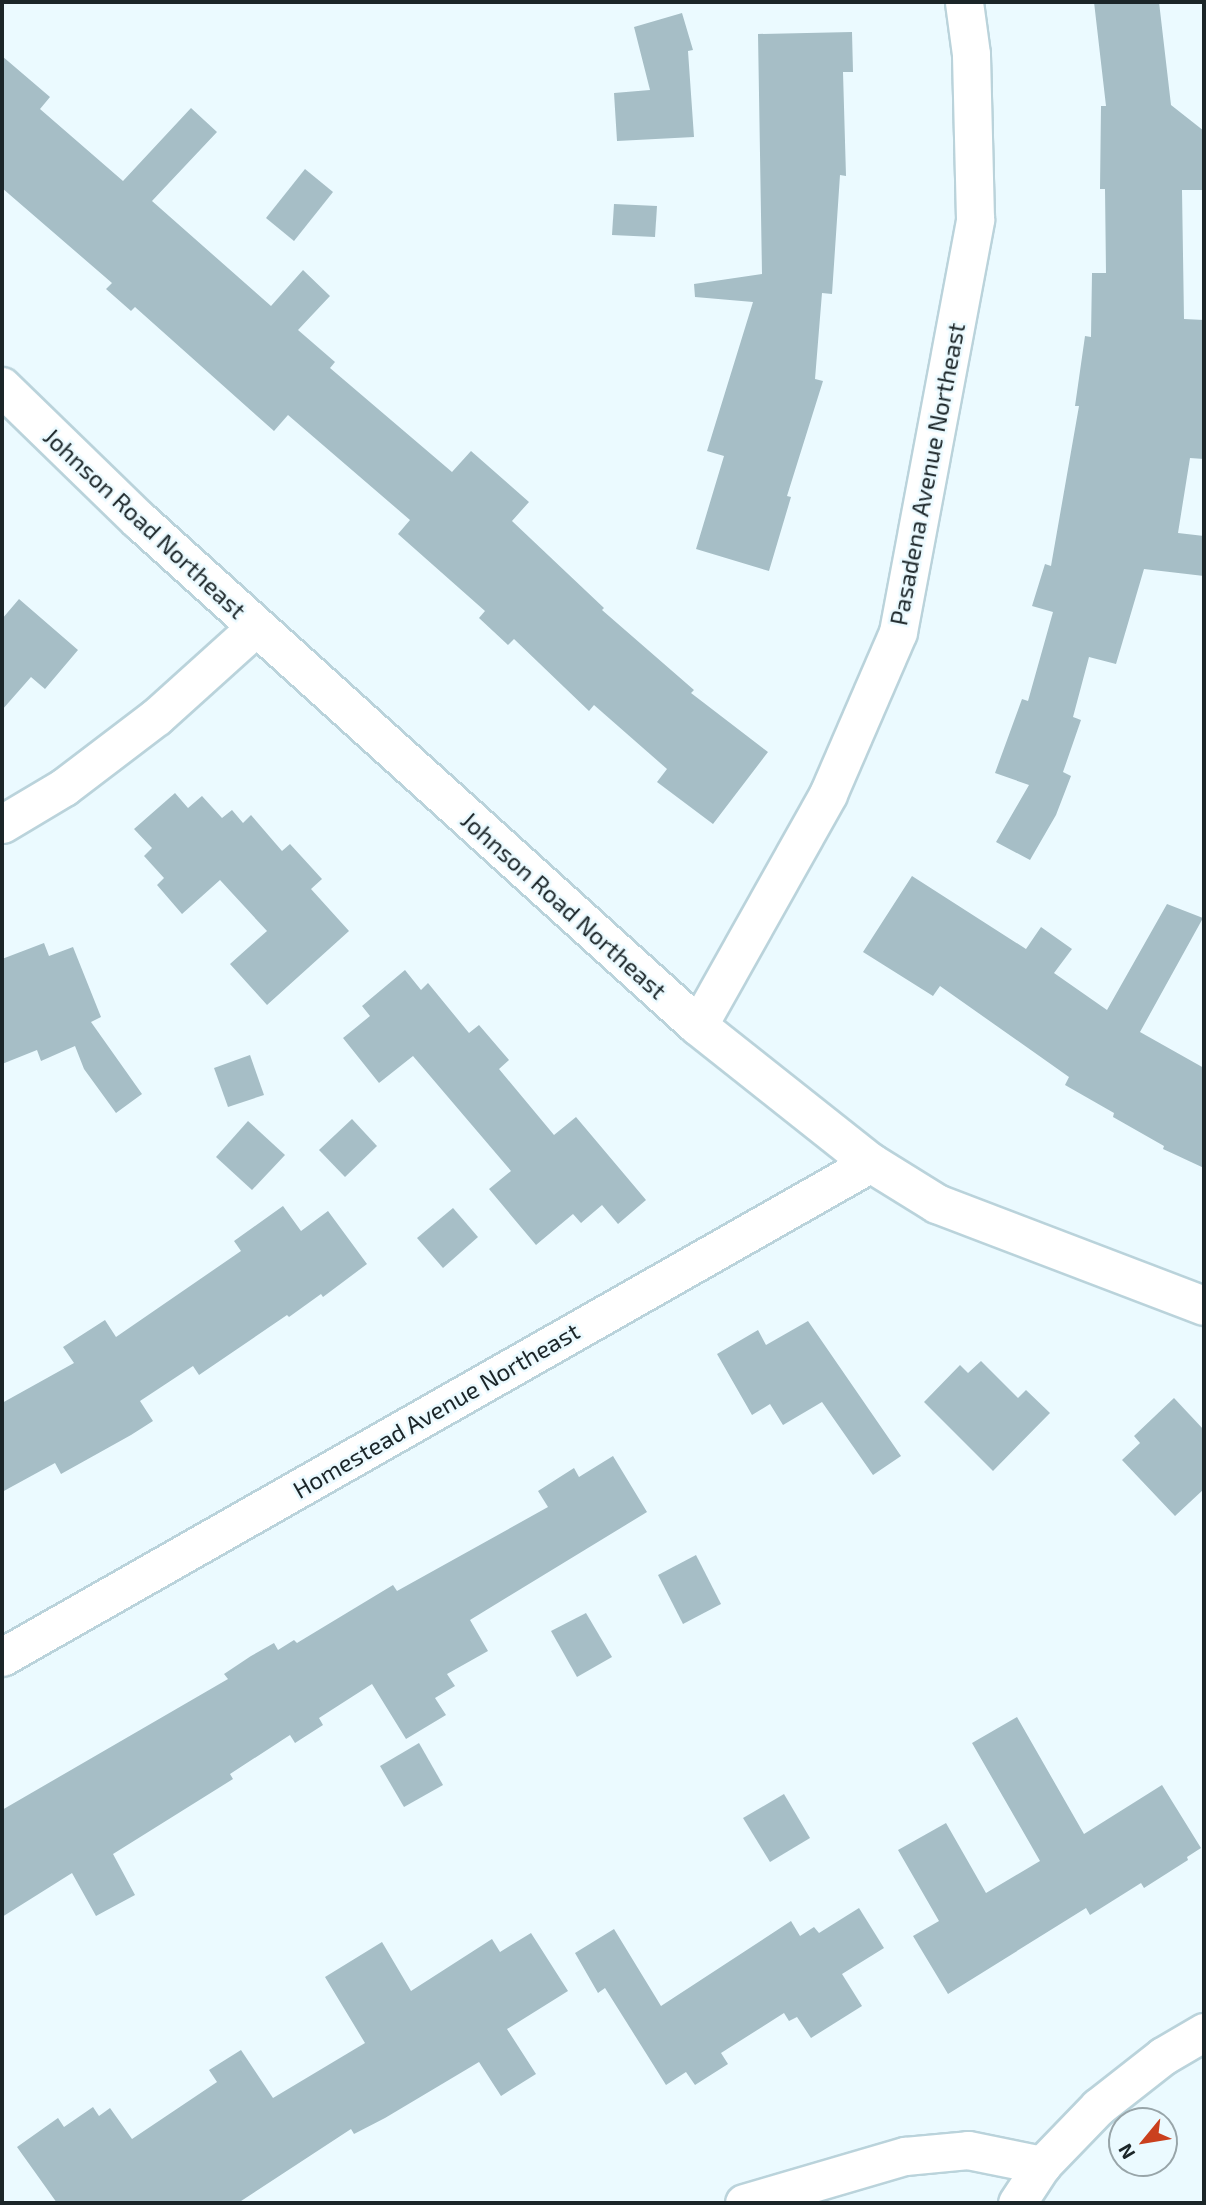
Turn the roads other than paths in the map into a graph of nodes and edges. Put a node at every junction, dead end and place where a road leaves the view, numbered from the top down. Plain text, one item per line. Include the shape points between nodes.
1 (964, 2) edge
2 (2, 387) edge
3 (256, 627) junction
4 (2, 824) edge
5 (698, 1026) junction
6 (871, 1163) junction
7 (1204, 1306) edge
8 (2, 1657) edge
9 (1204, 2032) edge
10 (1042, 2165) junction
11 (744, 2203) edge
12 (1017, 2203) edge

1 - 5 street, Pasadena Avenue Northeast via 971,54 975,219 898,632 828,794
2 - 3 street, Johnson Road Northeast
3 - 4 street via 146,725 64,787
3 - 5 street, Johnson Road Northeast
5 - 6 street, Johnson Road Northeast
6 - 7 street, Johnson Road Northeast via 937,1204
6 - 8 street, Homestead Avenue Northeast
9 - 10 street via 1163,2056 1098,2107
10 - 11 street via 968,2150 905,2156
10 - 12 street

